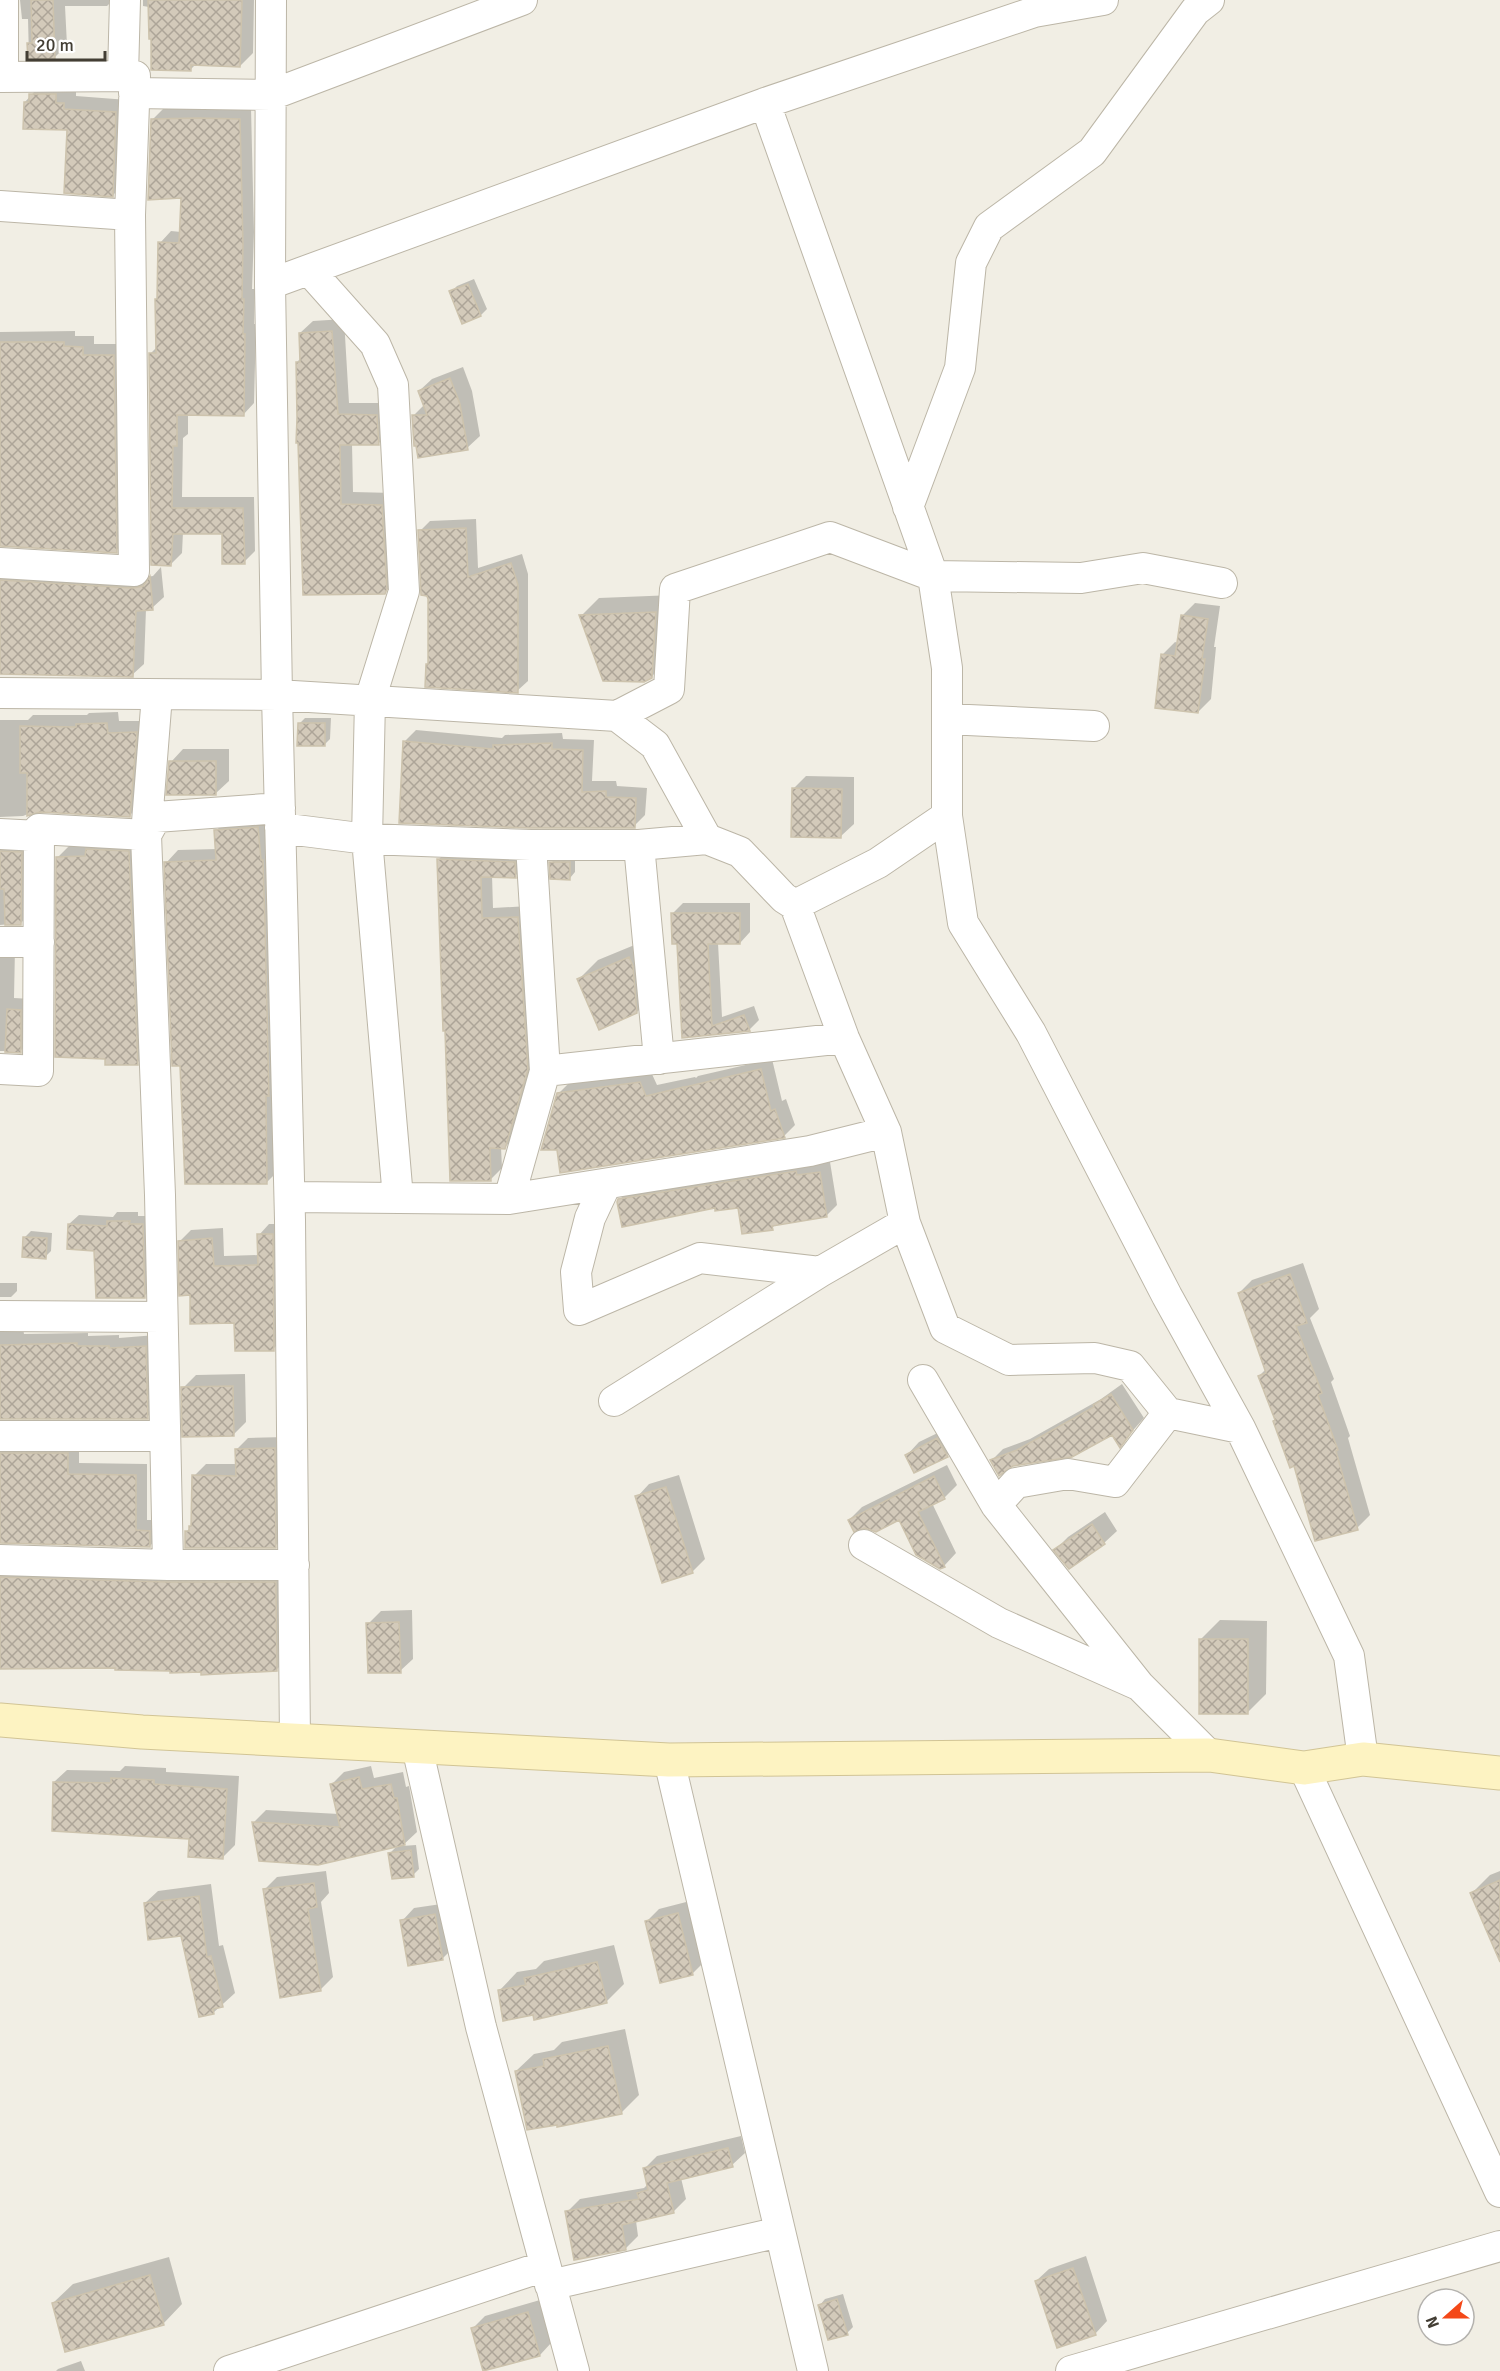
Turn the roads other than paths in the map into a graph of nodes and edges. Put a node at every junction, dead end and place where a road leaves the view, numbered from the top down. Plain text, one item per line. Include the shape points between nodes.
1 (3, 0) edge
2 (126, 0) edge
3 (271, 0) edge
4 (522, 0) edge
5 (1103, 0) edge
6 (1209, 0) edge
7 (1032, 6) edge
8 (2, 77) edge
9 (129, 84) junction
10 (271, 95) junction
11 (765, 103) junction
12 (0, 206) edge
13 (130, 215) junction
14 (309, 270) junction
15 (270, 284) junction
16 (908, 507) junction
17 (0, 563) edge
18 (933, 576) junction
19 (1222, 583) dead end
20 (0, 693) edge
21 (157, 695) junction
22 (277, 695) junction
23 (370, 700) junction
24 (617, 716) junction
25 (947, 719) junction
26 (1094, 726) dead end
27 (946, 816) junction
28 (280, 818) junction
29 (39, 829) junction
30 (0, 834) edge
31 (146, 835) junction
32 (367, 839) junction
33 (707, 839) junction
34 (531, 845) junction
35 (639, 845) junction
36 (795, 905) junction
37 (0, 942) edge
38 (39, 942) junction
39 (844, 1038) junction
40 (659, 1059) junction
41 (0, 1070) edge
42 (545, 1071) junction
43 (886, 1132) junction
44 (606, 1184) junction
45 (290, 1197) junction
46 (398, 1198) junction
47 (509, 1199) junction
48 (905, 1223) junction
49 (820, 1272) junction
50 (0, 1316) edge
51 (162, 1317) junction
52 (923, 1380) dead end
53 (614, 1401) dead end
54 (1168, 1413) junction
55 (1240, 1428) junction
56 (0, 1436) edge
57 (165, 1436) junction
58 (996, 1505) junction
59 (864, 1545) dead end
60 (0, 1560) edge
61 (168, 1565) junction
62 (294, 1565) junction
63 (1139, 1685) junction
64 (0, 1720) edge
65 (295, 1740) junction
66 (417, 1747) junction
67 (1209, 1755) junction
68 (1363, 1759) junction
69 (669, 1760) junction
70 (1304, 1768) junction
71 (1500, 1773) edge
72 (1500, 2192) edge
73 (780, 2232) junction
74 (1500, 2246) edge
75 (548, 2276) junction
76 (229, 2371) edge
77 (574, 2371) edge
78 (813, 2371) edge
79 (1071, 2371) edge

1 - 8 street
2 - 9 street
3 - 10 street
4 - 10 street
5 - 7 street
6 - 16 street via 1195,11 1092,152 989,227 971,263 960,368
7 - 11 street
8 - 9 street
9 - 10 street
9 - 13 street
10 - 15 street
11 - 14 street
11 - 16 street
12 - 13 street
13 - 17 street via 134,571
14 - 15 street
14 - 23 street via 375,344 393,385 404,591
15 - 22 street
16 - 18 street
18 - 19 street via 1081,578 1143,568
18 - 24 street via 830,537 675,589 669,689
18 - 25 street via 947,668
20 - 21 street
21 - 22 street
21 - 31 street
22 - 23 street
22 - 28 street
23 - 24 street
23 - 32 street
24 - 33 street via 655,745
25 - 26 street
25 - 27 street
27 - 36 street via 878,863
27 - 55 street via 963,923 1031,1033
28 - 31 street via 156,818
28 - 32 street
28 - 45 street
29 - 30 street via 39,836
29 - 31 street
29 - 38 street
31 - 51 street
32 - 34 street
32 - 46 street
33 - 35 street
33 - 36 street via 740,852
34 - 35 street
34 - 42 street
35 - 40 street
36 - 39 street
37 - 38 street
38 - 41 street via 38,1071
39 - 40 street
39 - 43 street
40 - 42 street
42 - 47 street
43 - 44 street via 810,1151
43 - 48 street
44 - 47 street
44 - 49 street via 590,1218 576,1272 579,1310 700,1258
45 - 46 street
45 - 62 street
46 - 47 street
48 - 49 street
48 - 54 street via 945,1328 1009,1360 1095,1358 1130,1366
49 - 53 street
50 - 51 street
51 - 57 street
52 - 58 street
54 - 55 street
54 - 58 street via 1115,1482 1068,1474 1016,1483
55 - 68 street via 1349,1656
56 - 57 street
57 - 61 street
58 - 63 street
59 - 63 street via 999,1623
60 - 61 street
61 - 62 street
62 - 65 street
63 - 67 street
64 - 65 main road
65 - 66 main road
66 - 69 main road
66 - 75 street via 481,2027
67 - 69 main road
67 - 70 main road
68 - 70 main road
68 - 71 main road
69 - 73 street
70 - 72 street
73 - 75 street
73 - 78 street
74 - 79 street
75 - 76 street
75 - 77 street

